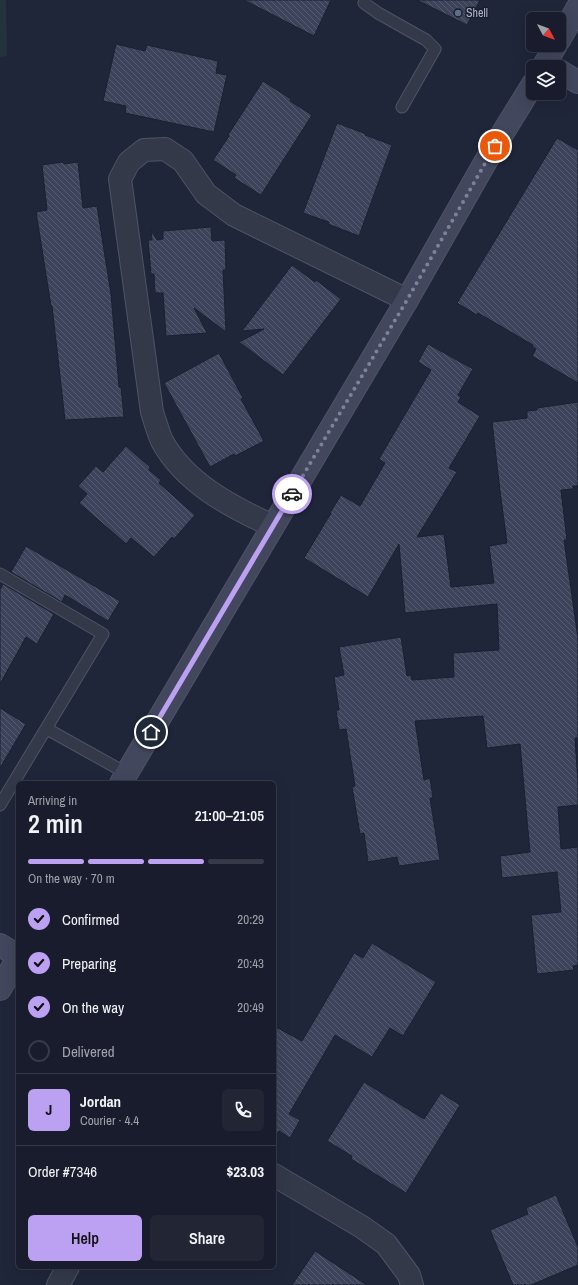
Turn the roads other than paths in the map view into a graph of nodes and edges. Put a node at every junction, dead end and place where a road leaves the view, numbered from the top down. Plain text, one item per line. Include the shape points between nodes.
1 (365, 0) edge
2 (578, 7) edge
3 (566, 28) edge
4 (566, 74) edge
5 (578, 82) edge
6 (526, 95) edge
7 (402, 107) dead end
8 (407, 300) junction
9 (273, 526) junction
10 (0, 574) edge
11 (46, 729) junction
12 (124, 778) edge
13 (0, 805) edge
14 (0, 945) edge
15 (16, 956) edge
16 (16, 961) edge
17 (0, 989) edge
18 (276, 1176) edge
19 (67, 1269) edge
20 (58, 1285) edge
21 (412, 1285) edge

1 - 7 lane via 364,3 378,13 426,40 435,49
2 - 3 street
4 - 5 street
6 - 8 street
8 - 9 street
8 - 9 street via 234,215 206,194 183,161 165,150 144,150 128,162 120,179 152,412 162,440 180,466 205,489
9 - 12 street
10 - 11 lane via 102,634
11 - 12 lane
11 - 13 lane
14 - 15 street
16 - 17 street
18 - 21 street via 386,1244 409,1275
19 - 20 street

